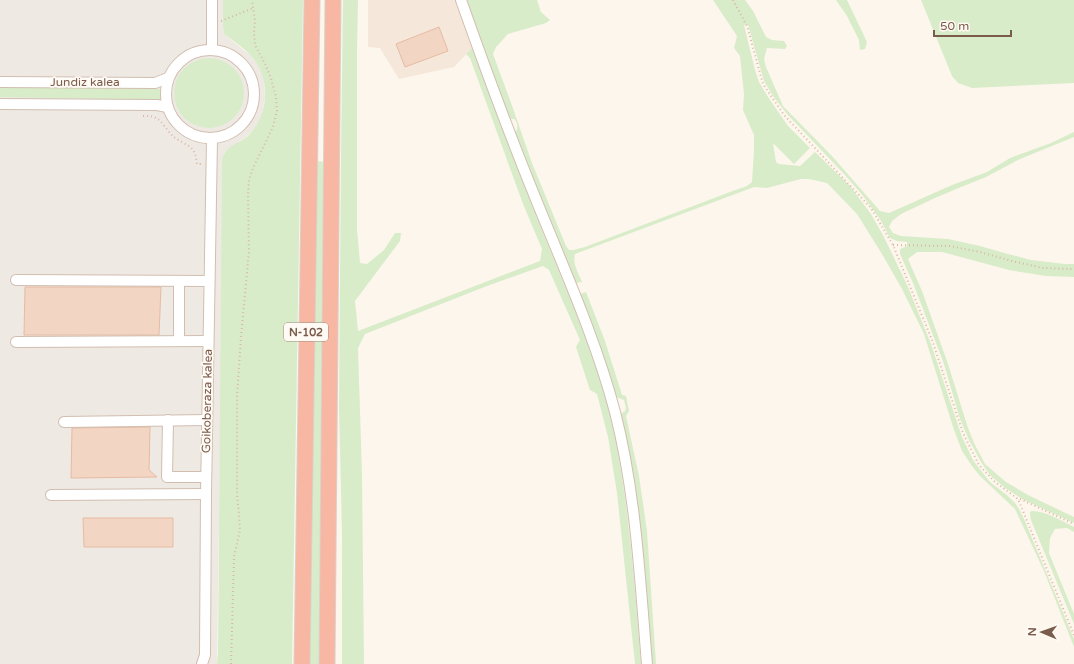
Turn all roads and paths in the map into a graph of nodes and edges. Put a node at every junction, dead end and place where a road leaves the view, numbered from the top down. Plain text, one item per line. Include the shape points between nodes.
1 (212, 0) edge
2 (252, 0) edge
3 (312, 0) edge
4 (333, 0) edge
5 (461, 0) edge
6 (733, 0) edge
7 (253, 8) junction
8 (212, 25) junction
9 (212, 49) junction
10 (168, 78) junction
11 (0, 82) edge
12 (0, 104) edge
13 (167, 107) junction
14 (139, 116) dead end
15 (212, 139) junction
16 (202, 164) dead end
17 (893, 245) junction
18 (1074, 269) edge
19 (16, 280) dead end
20 (179, 281) junction
21 (209, 281) junction
22 (179, 341) junction
23 (208, 341) junction
24 (16, 342) dead end
25 (168, 420) junction
26 (207, 420) junction
27 (64, 422) dead end
28 (206, 477) junction
29 (206, 494) junction
30 (51, 495) dead end
31 (1018, 499) junction
32 (1074, 524) edge
33 (1074, 635) edge
34 (202, 664) edge
35 (231, 664) edge
36 (302, 664) edge
37 (327, 664) edge
38 (647, 664) edge

1 - 8 street
2 - 7 path
3 - 36 highway, N-102
4 - 37 highway, N-102
5 - 38 street via 514,144 589,331 609,391 631,492
6 - 17 path via 747,26 763,84 784,115 871,208
7 - 8 path
7 - 35 path via 255,45 271,78 277,111 274,127 249,180 249,251 237,397 237,494 240,530 234,557
8 - 9 street
9 - 10 street via 185,56
9 - 15 street via 227,52 240,60 249,72 254,87 254,102 249,116 239,128 226,136
10 - 11 street, Jundiz kalea via 155,83
10 - 13 street via 165,92
12 - 13 street, Jundiz kalea
13 - 15 street via 174,120 184,130 197,137
14 - 16 path via 157,119 174,137 190,146 197,164
15 - 21 street, Goikoberaza kalea
17 - 18 path via 950,246 1043,268
17 - 31 path via 932,340 963,433 979,465 995,482
19 - 20 street
20 - 21 street
20 - 22 street
21 - 23 street, Goikoberaza kalea
22 - 23 street
22 - 24 street
23 - 26 street, Goikoberaza kalea
25 - 26 street
25 - 27 street
25 - 28 street via 167,477
26 - 28 street, Goikoberaza kalea
28 - 29 street, Goikoberaza kalea
29 - 30 street
29 - 34 street, Goikoberaza kalea
31 - 32 path
31 - 33 path

